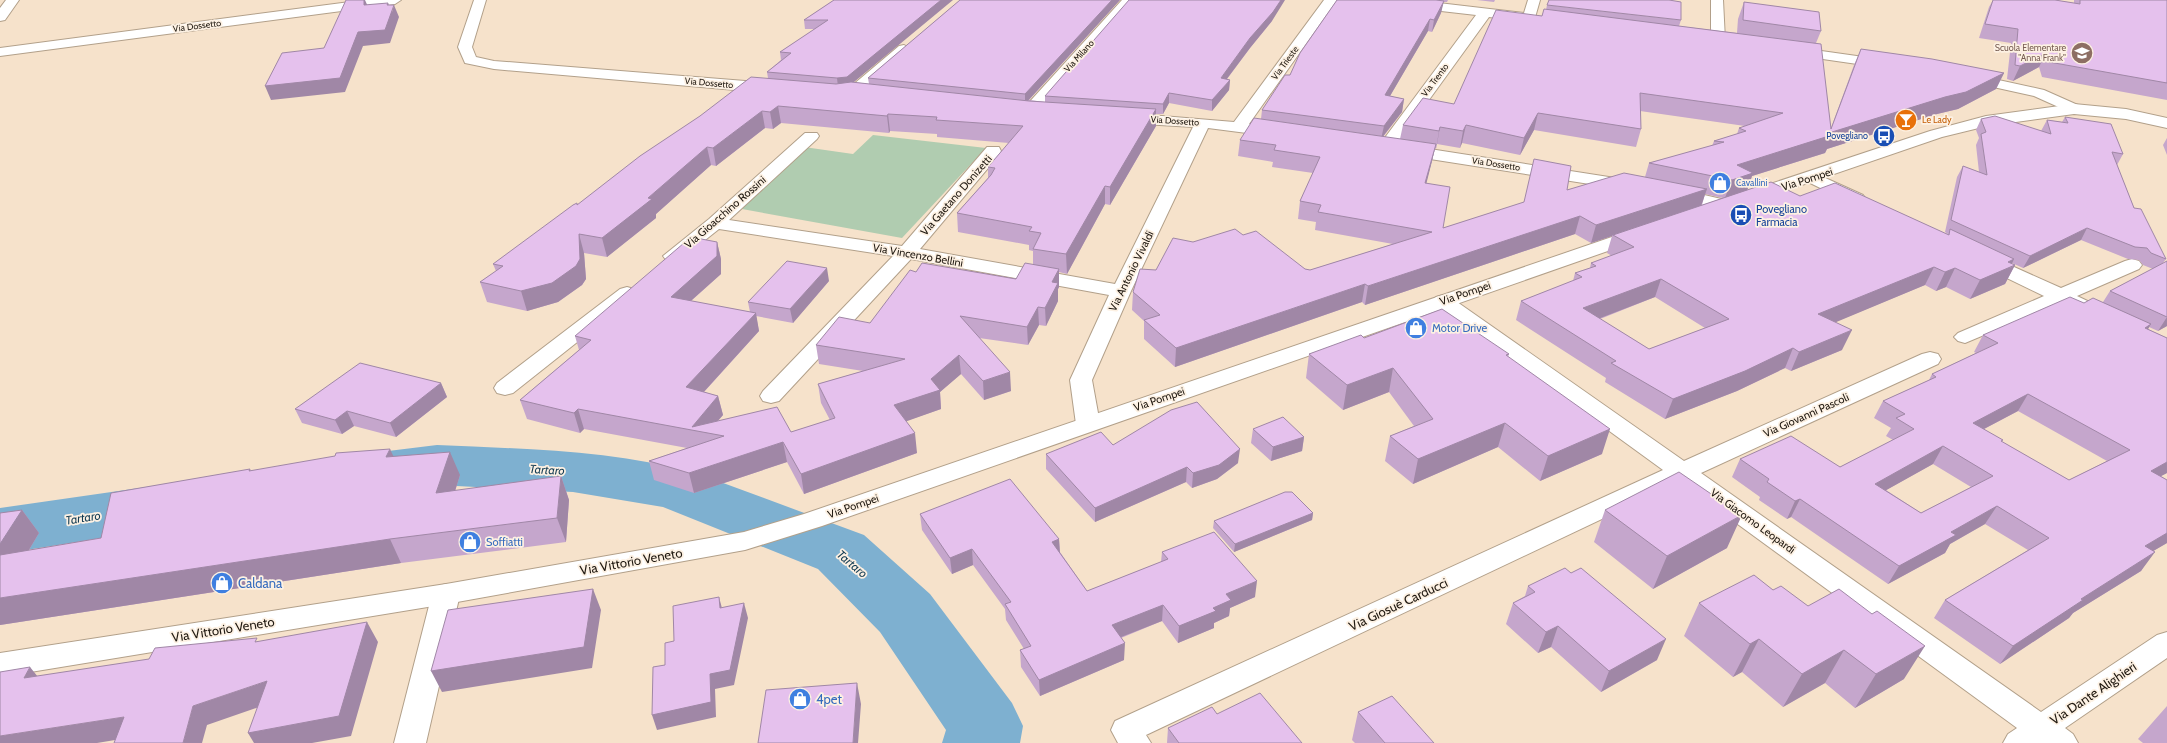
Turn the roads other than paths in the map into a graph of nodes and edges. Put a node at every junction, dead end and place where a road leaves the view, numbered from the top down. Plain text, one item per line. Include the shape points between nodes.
1 (14, 0) edge
2 (395, 0) edge
3 (480, 0) edge
4 (1128, 0) edge
5 (1331, 0) edge
6 (1380, 0) edge
7 (1534, 0) edge
8 (1717, 0) edge
9 (1485, 13) junction
10 (0, 17) edge
11 (1529, 18) junction
12 (1545, 20) edge
13 (1702, 38) edge
14 (915, 40) edge
15 (1718, 40) junction
16 (1733, 42) edge
17 (1779, 49) edge
18 (0, 52) edge
19 (1902, 66) edge
20 (1961, 76) edge
21 (784, 90) edge
22 (876, 94) edge
23 (2074, 109) junction
24 (1048, 112) edge
25 (1110, 117) edge
26 (1203, 123) junction
27 (2167, 123) edge
28 (1239, 126) junction
29 (1293, 134) edge
30 (811, 136) dead end
31 (1378, 146) joint
32 (993, 151) dead end
33 (1812, 177) junction
34 (1724, 205) junction
35 (1876, 208) edge
36 (1688, 217) edge
37 (715, 223) junction
38 (1659, 227) edge
39 (907, 252) junction
40 (1969, 252) edge
41 (2132, 265) dead end
42 (660, 266) edge
43 (642, 281) edge
44 (1121, 291) junction
45 (2061, 296) junction
46 (1443, 301) junction
47 (2111, 319) edge
48 (1965, 337) dead end
49 (1930, 359) dead end
50 (505, 388) dead end
51 (771, 396) dead end
52 (1088, 424) junction
53 (1683, 471) junction
54 (813, 520) joint
55 (446, 594) junction
56 (2167, 643) edge
57 (0, 665) edge
58 (2041, 738) edge
59 (410, 743) edge
60 (1134, 743) edge

1 - 10 street
2 - 18 street, Via Dossetto
3 - 21 street, Via Dossetto via 465,47 470,60 494,65
4 - 24 street, Via Milano via 1022,110
5 - 28 street, Via Trieste
6 - 9 street
7 - 11 street
8 - 15 street
9 - 11 street
9 - 31 street, Via Trento
11 - 12 street
13 - 15 street
14 - 22 street via 846,93
15 - 16 street
17 - 19 street
20 - 23 street via 2039,93
23 - 27 street, Via Pompei via 2126,114
23 - 33 street, Via Pompei via 1986,121 1950,130
25 - 26 street, Via Dossetto
26 - 28 street, Via Dossetto
26 - 44 street, Via Antonio Vivaldi
28 - 29 street, Via Dossetto
30 - 37 street, Via Gioacchino Rossini
31 - 34 street, Via Dossetto via 1650,189
32 - 39 street, Via Gaetano Donizetti
33 - 34 street, Via Pompei
33 - 35 street
34 - 36 street, Via Pompei
37 - 39 street, Via Vincenzo Bellini
37 - 42 street, Via Gioacchino Rossini
38 - 46 street, Via Pompei
39 - 44 street, Via Vincenzo Bellini
39 - 51 street, Via Gaetano Donizetti
40 - 45 street
41 - 45 street
43 - 50 street
44 - 52 street, Via Antonio Vivaldi via 1081,380
45 - 47 street
45 - 48 street
46 - 52 street, Via Pompei
46 - 53 street, Via Giacomo Leopardi
49 - 53 street, Via Giovanni Pascoli
52 - 54 street, Via Pompei
53 - 58 street, Via Giacomo Leopardi
53 - 60 street, Via Giosuè Carducci via 1126,730
54 - 55 street, Via Vittorio Veneto via 745,541
55 - 57 street, Via Vittorio Veneto
55 - 59 street
56 - 58 street, Via Dante Alighieri

